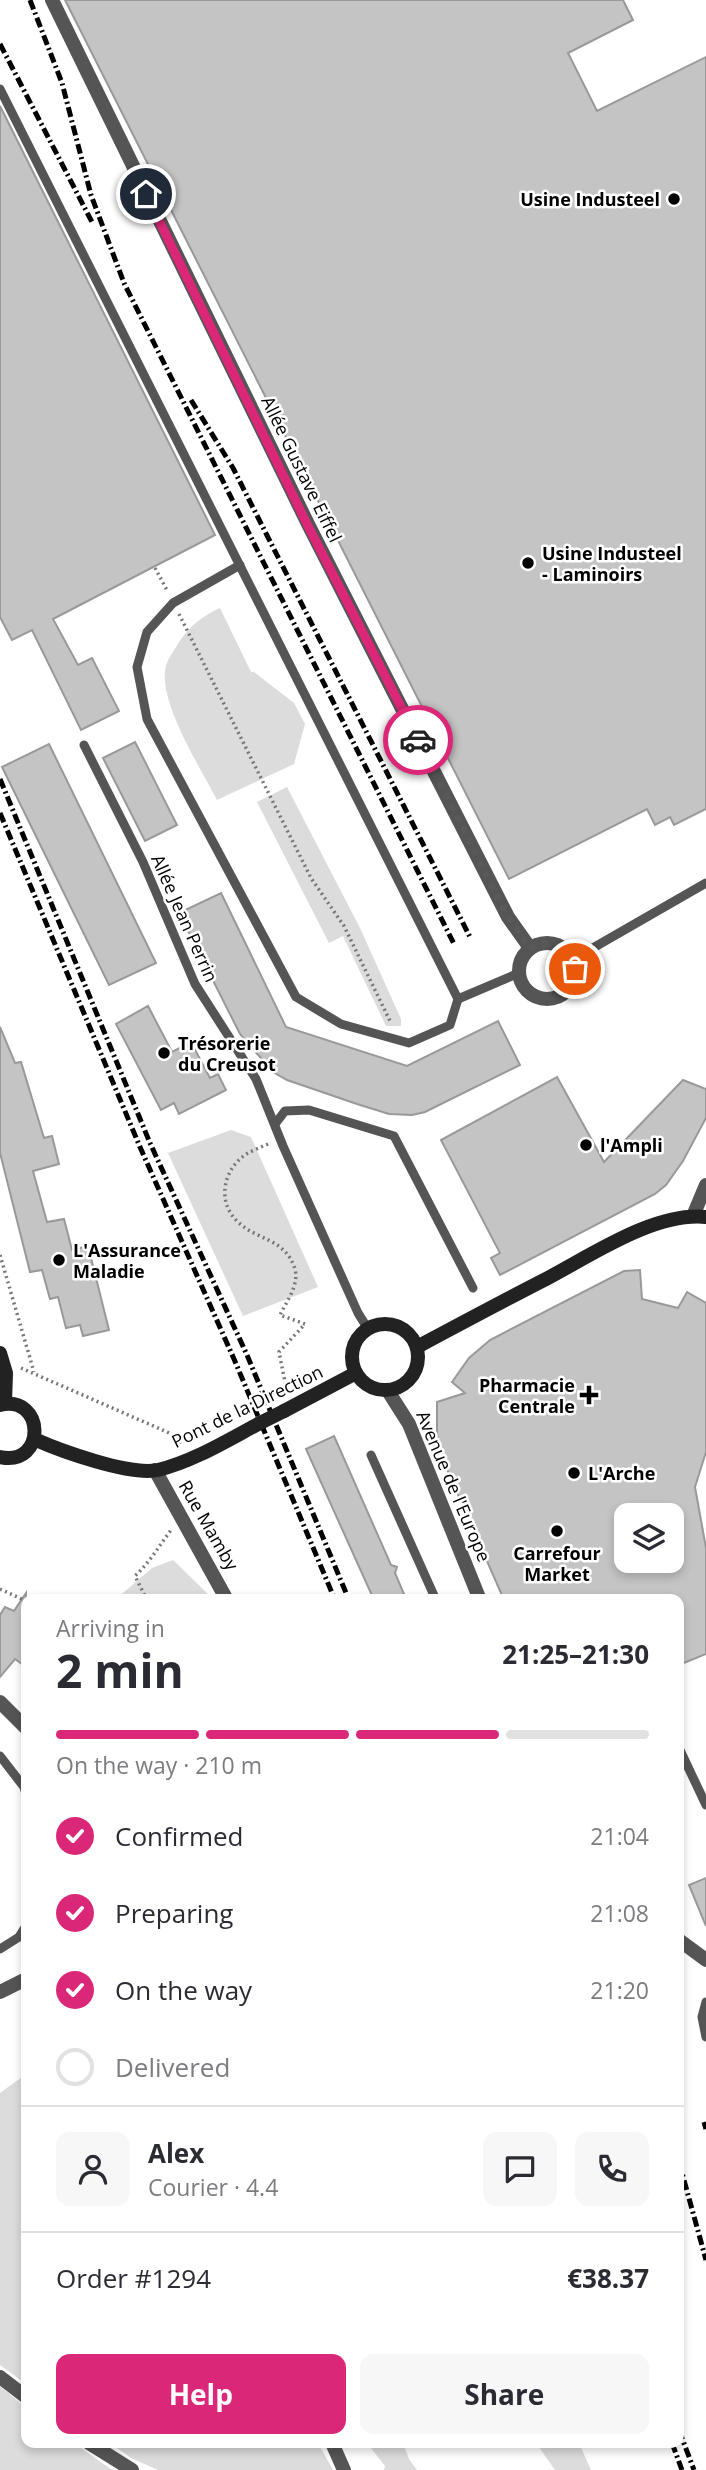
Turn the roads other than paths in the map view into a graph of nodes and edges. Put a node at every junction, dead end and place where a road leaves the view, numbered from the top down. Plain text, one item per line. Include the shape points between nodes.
1 (52, 0) edge
2 (0, 89) edge
3 (240, 565) junction
4 (84, 745) dead end
5 (706, 883) edge
6 (530, 948) junction
7 (572, 960) junction
8 (519, 973) junction
9 (458, 999) junction
10 (275, 1125) junction
11 (706, 1185) edge
12 (699, 1217) edge
13 (473, 1288) dead end
14 (368, 1329) junction
15 (417, 1346) junction
16 (0, 1353) edge
17 (356, 1373) junction
18 (388, 1391) junction
19 (2, 1404) edge
20 (34, 1440) junction
21 (371, 1455) dead end
22 (0, 1457) edge
23 (155, 1470) junction
24 (224, 1594) edge
25 (433, 1594) edge
26 (478, 1594) edge
27 (0, 1702) edge
28 (21, 1723) edge
29 (0, 1756) edge
30 (684, 1759) edge
31 (21, 1783) edge
32 (706, 1805) edge
33 (21, 1934) edge
34 (684, 1944) edge
35 (0, 1949) edge
36 (706, 1960) edge
37 (21, 1982) edge
38 (0, 1992) edge
39 (706, 2002) edge
40 (706, 2036) edge
41 (0, 2377) edge
42 (21, 2393) edge
43 (97, 2448) edge
44 (334, 2448) edge
45 (132, 2470) edge
46 (344, 2470) edge

1 - 6 street, Allée Gustave Eiffel via 307,524 508,917
2 - 3 lane
3 - 9 lane
3 - 9 lane via 173,603 147,632 137,667 147,719 296,997 341,1024 409,1043 450,1025
4 - 10 lane, Allée Jean Perrin via 143,863 195,984 256,1079
5 - 7 lane
6 - 7 street via 554,944
6 - 8 street
7 - 8 street via 575,969 570,985 557,996 533,995
8 - 9 lane
10 - 13 lane via 285,1111 309,1110 394,1136
10 - 14 lane, Allée Jean Perrin
11 - 12 street
12 - 15 main road via 663,1222 620,1240
14 - 15 main road via 397,1326
14 - 17 main road via 355,1344 352,1364
15 - 18 main road via 414,1376
16 - 19 main road via 6,1373
17 - 18 main road via 369,1387
17 - 23 main road, Pont de la Direction, bridge via 212,1449
18 - 26 street, Avenue de l'Europe via 409,1424
19 - 20 main road via 14,1404 29,1414
20 - 22 main road via 15,1458
20 - 23 main road, Pont de la Direction via 115,1466
21 - 25 lane
23 - 24 street, Rue Mamby
27 - 28 street
29 - 31 lane
30 - 32 lane
33 - 35 lane
34 - 36 street
37 - 38 street
39 - 40 lane via 702,2017
41 - 42 street
43 - 45 street
44 - 46 street

